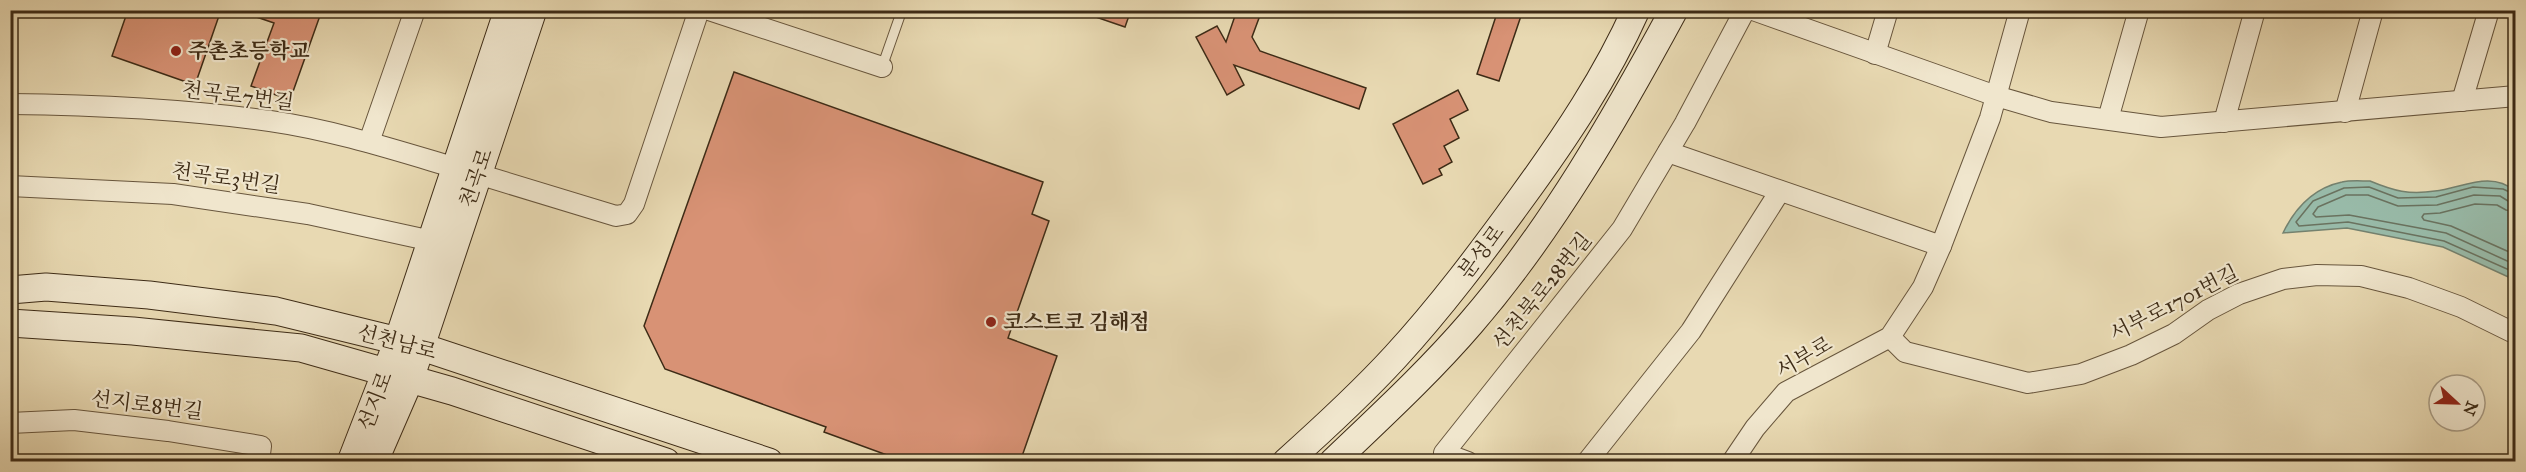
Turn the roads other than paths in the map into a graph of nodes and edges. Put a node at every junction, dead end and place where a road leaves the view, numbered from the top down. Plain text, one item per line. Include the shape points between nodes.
1 (415, 10) edge
2 (508, 10) edge
3 (532, 10) edge
4 (699, 10) edge
5 (709, 10) edge
6 (902, 10) edge
7 (1636, 10) edge
8 (1674, 10) edge
9 (1745, 10) edge
10 (1753, 10) edge
11 (1888, 10) edge
12 (2020, 10) edge
13 (2139, 10) edge
14 (2255, 10) edge
15 (2373, 10) edge
16 (2489, 10) edge
17 (1875, 54) junction
18 (882, 67) joint
19 (1996, 96) junction
20 (2516, 96) edge
21 (2462, 101) junction
22 (10, 104) edge
23 (2345, 112) junction
24 (2108, 119) junction
25 (2224, 122) junction
26 (369, 142) junction
27 (1668, 152) junction
28 (467, 171) junction
29 (10, 186) edge
30 (1780, 191) junction
31 (432, 241) junction
32 (1941, 246) junction
33 (10, 290) edge
34 (10, 323) edge
35 (2516, 334) edge
36 (1890, 338) junction
37 (409, 344) junction
38 (398, 376) junction
39 (10, 423) edge
40 (259, 462) edge
41 (351, 462) edge
42 (374, 462) edge
43 (666, 462) edge
44 (769, 462) edge
45 (1286, 462) edge
46 (1333, 462) edge
47 (1468, 462) edge
48 (1587, 462) edge
49 (1732, 462) edge

1 - 26 street
2 - 28 main road, 천곡로
3 - 28 main road, 천곡로
4 - 28 street, 천곡로7번길 via 634,204 627,214 616,216
5 - 18 street
6 - 18 lane
7 - 45 main road, 분성로 via 1588,100 1439,308 1393,359
8 - 46 main road, 분성로 via 1619,110 1540,233 1472,323
9 - 27 street, 선천북로28번길
10 - 17 street
11 - 17 street
12 - 19 street
13 - 24 street
14 - 25 street
15 - 23 street
16 - 21 street
17 - 19 street
19 - 24 street via 2051,112
19 - 32 street
20 - 21 street
21 - 23 street
22 - 26 street, 천곡로7번길 via 91,105 271,121
23 - 25 street
24 - 25 street via 2161,127
26 - 28 street, 천곡로7번길
27 - 30 street
27 - 47 street, 선천북로28번길 via 1622,229 1444,453
28 - 31 main road, 천곡로
28 - 37 main road, 천곡로
29 - 31 street, 천곡로3번길 via 173,194 308,214
30 - 32 street
30 - 48 street via 1691,331
31 - 37 main road, 천곡로
32 - 36 street via 1923,287
33 - 37 main road, 선천남로 via 46,287 149,295 276,311
34 - 38 main road, 선천남로 via 301,348
35 - 36 street, 서부로1701번길 via 2461,306 2409,288 2361,276 2317,275 2283,279 2239,294 2174,334 2081,374 2028,383 1905,352
36 - 49 street, 서부로 via 1786,392
37 - 38 main road, 선지로
37 - 44 main road, 선천남로
38 - 41 main road, 선지로
38 - 42 main road, 선지로
38 - 43 main road, 선천남로
39 - 40 street, 선지로8번길 via 74,420 168,431 261,446

